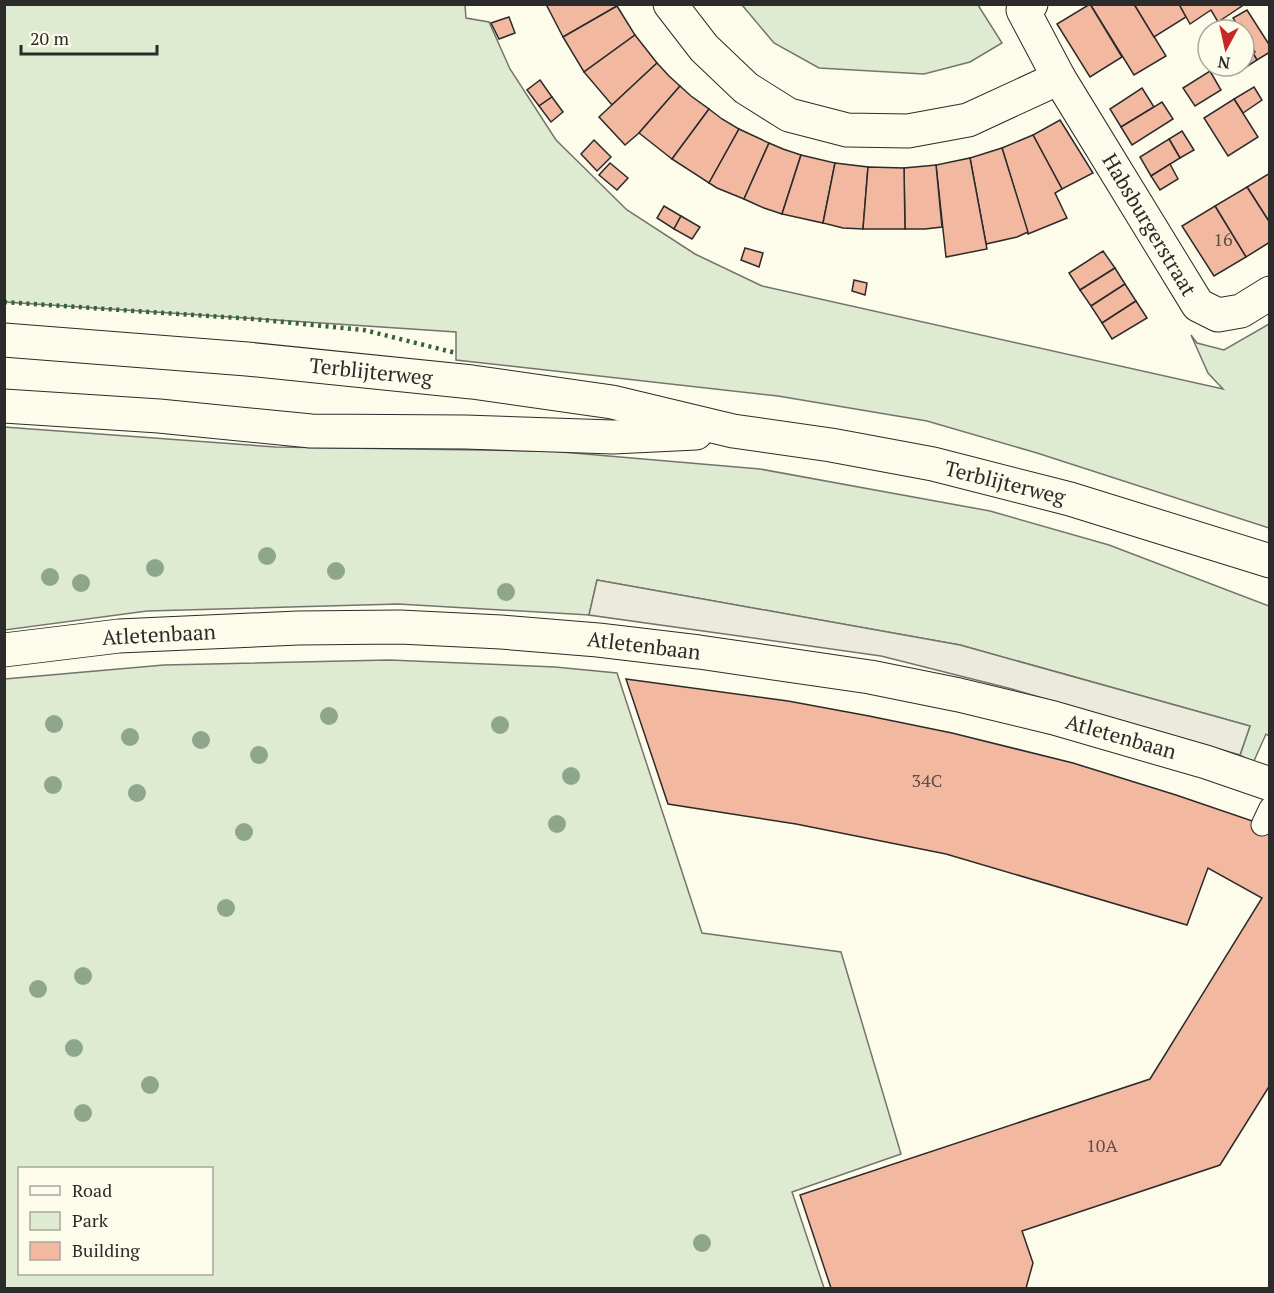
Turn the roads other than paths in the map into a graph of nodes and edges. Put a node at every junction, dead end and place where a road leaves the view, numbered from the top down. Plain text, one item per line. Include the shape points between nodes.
1 (670, 4) edge
2 (1032, 4) edge
3 (1059, 78) junction
4 (1269, 293) edge
5 (4, 340) edge
6 (4, 406) edge
7 (734, 431) junction
8 (1269, 561) edge
9 (4, 650) edge
10 (1269, 784) edge

1 - 3 street via 704,48 746,88 789,115 847,130 908,131 968,120
2 - 3 street, Habsburgerstraat via 1023,10
3 - 4 street, Habsburgerstraat via 1198,305 1218,315 1230,313 1241,311
5 - 7 street, Terblijterweg via 472,382 612,402
6 - 7 street, Terblijterweg via 311,431 613,437
7 - 8 street, Terblijterweg via 933,464 1070,499
9 - 10 street, Atletenbaan via 119,636 298,628 400,627 598,640 870,677 959,695 1054,718

